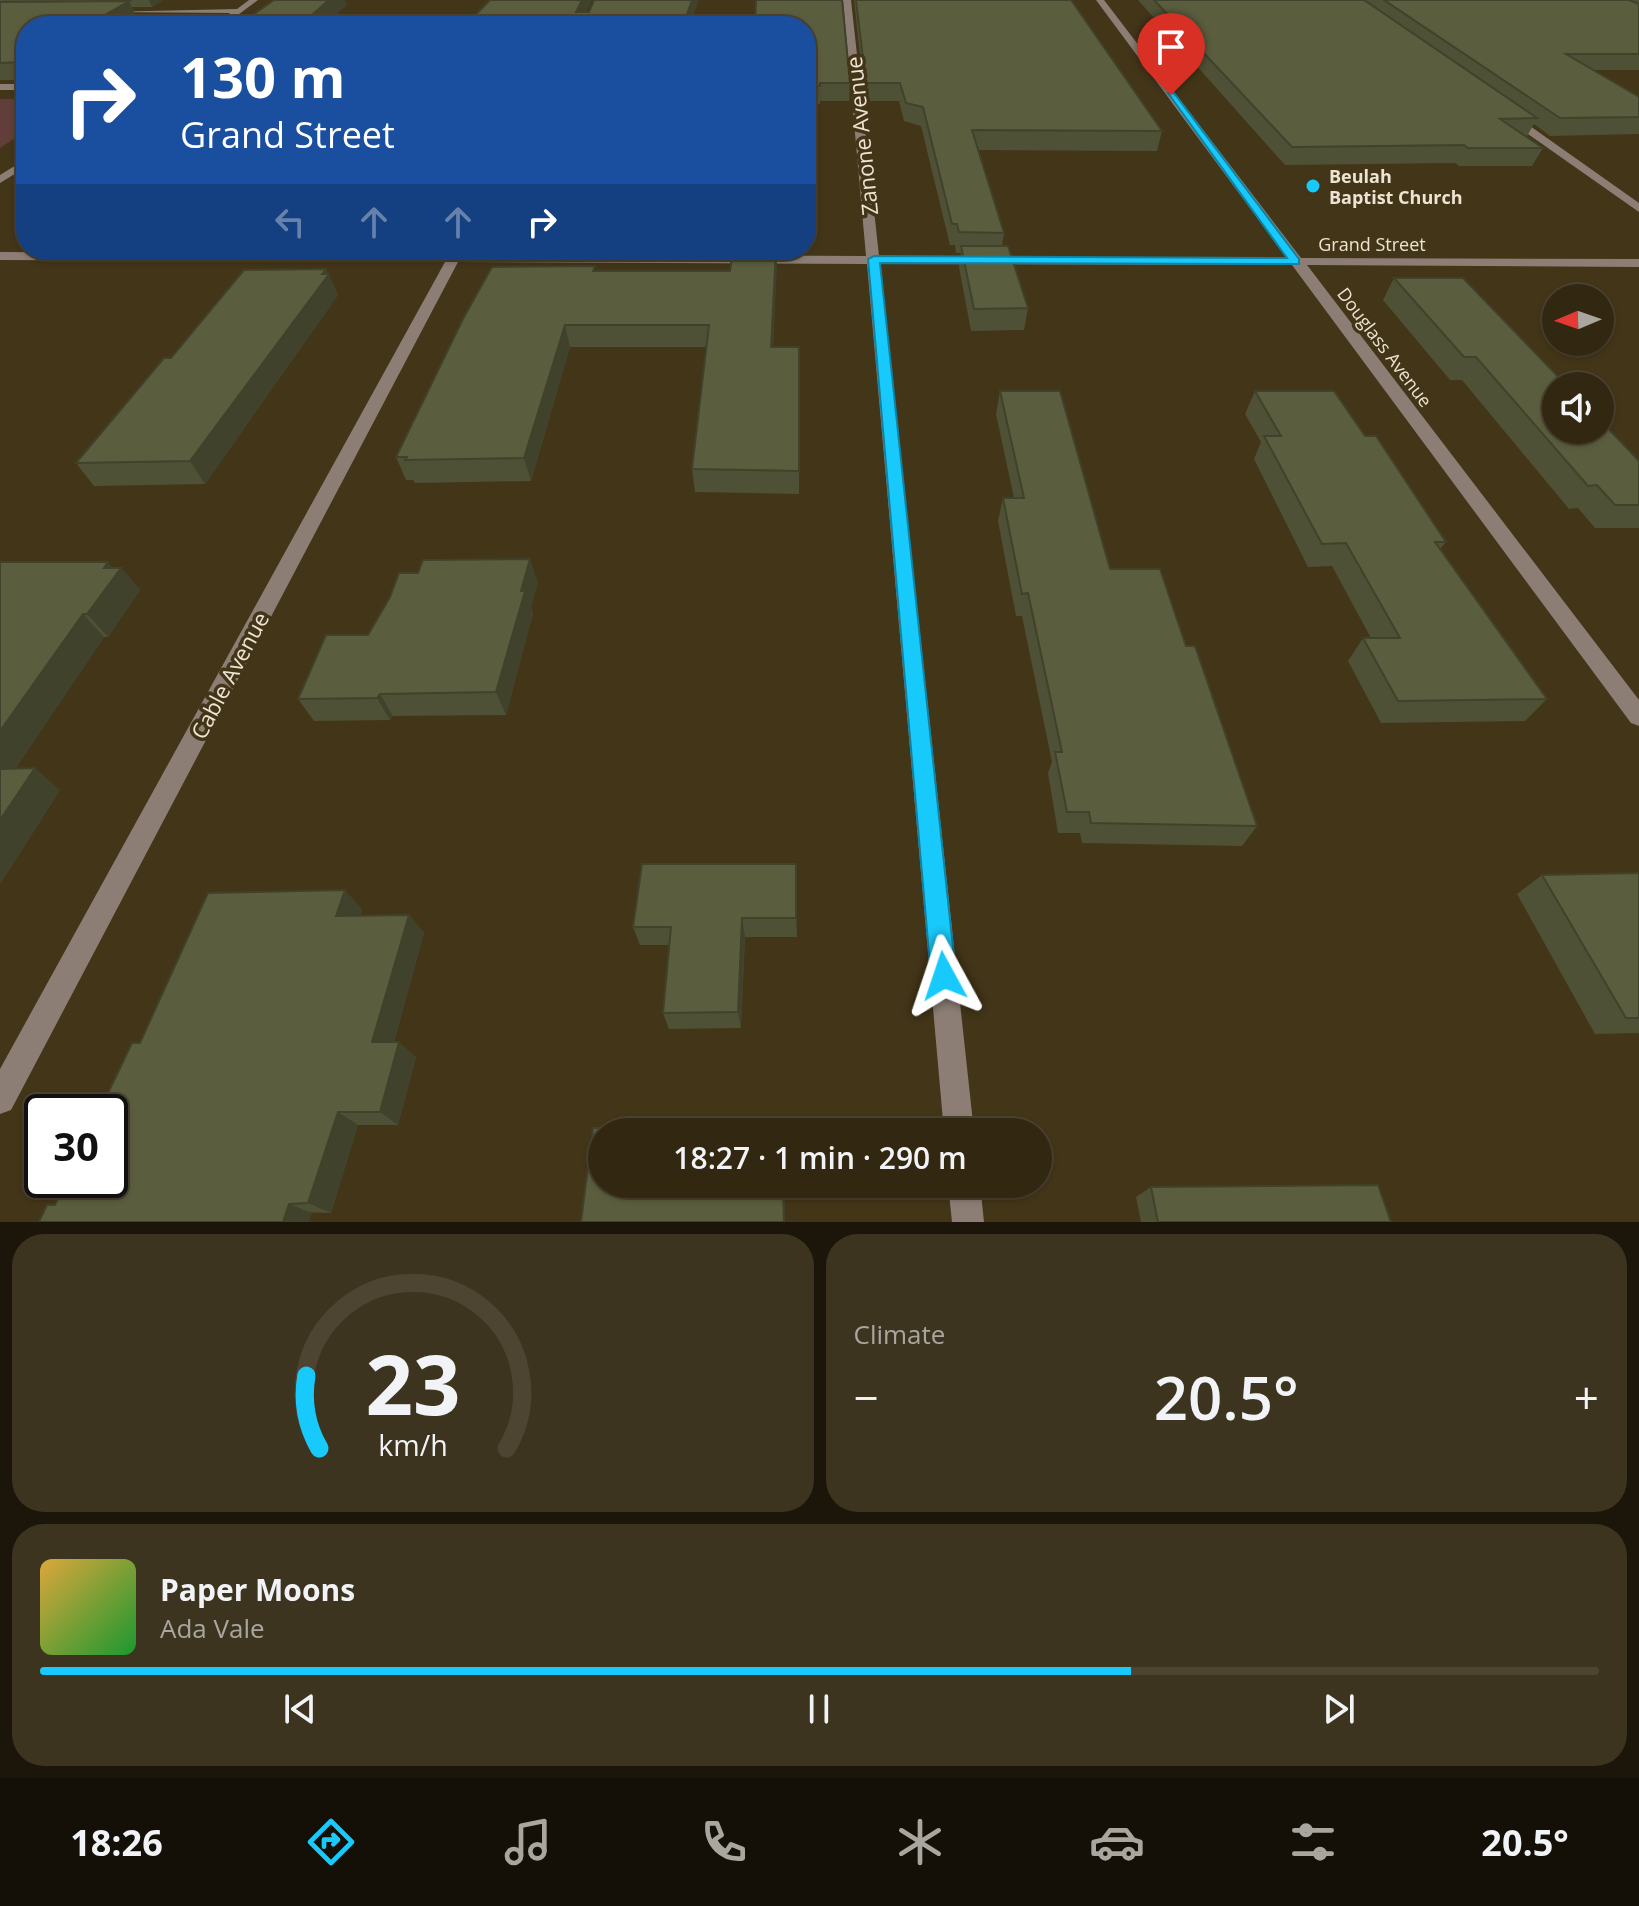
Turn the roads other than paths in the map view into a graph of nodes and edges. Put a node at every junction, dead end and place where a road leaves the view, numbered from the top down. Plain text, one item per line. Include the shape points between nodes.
1 (254, 0) edge
2 (847, 0) edge
3 (1100, 0) edge
4 (239, 11) junction
5 (95, 12) edge
6 (232, 16) edge
7 (1499, 109) edge
8 (1639, 208) edge
9 (816, 258) edge
10 (874, 259) junction
11 (453, 260) edge
12 (1295, 261) junction
13 (1639, 263) edge
14 (1639, 717) edge
15 (0, 1099) edge
16 (958, 1118) edge
17 (965, 1198) edge
18 (968, 1222) edge

1 - 4 street
2 - 10 street, Zanone Avenue
3 - 12 street, Douglass Avenue
4 - 5 street
4 - 6 street
7 - 8 street
9 - 10 street, Grand Street
10 - 12 street, Grand Street
10 - 16 street, Zanone Avenue
11 - 15 street, Cable Avenue
12 - 13 street, Grand Street
12 - 14 street, Douglass Avenue
17 - 18 street

